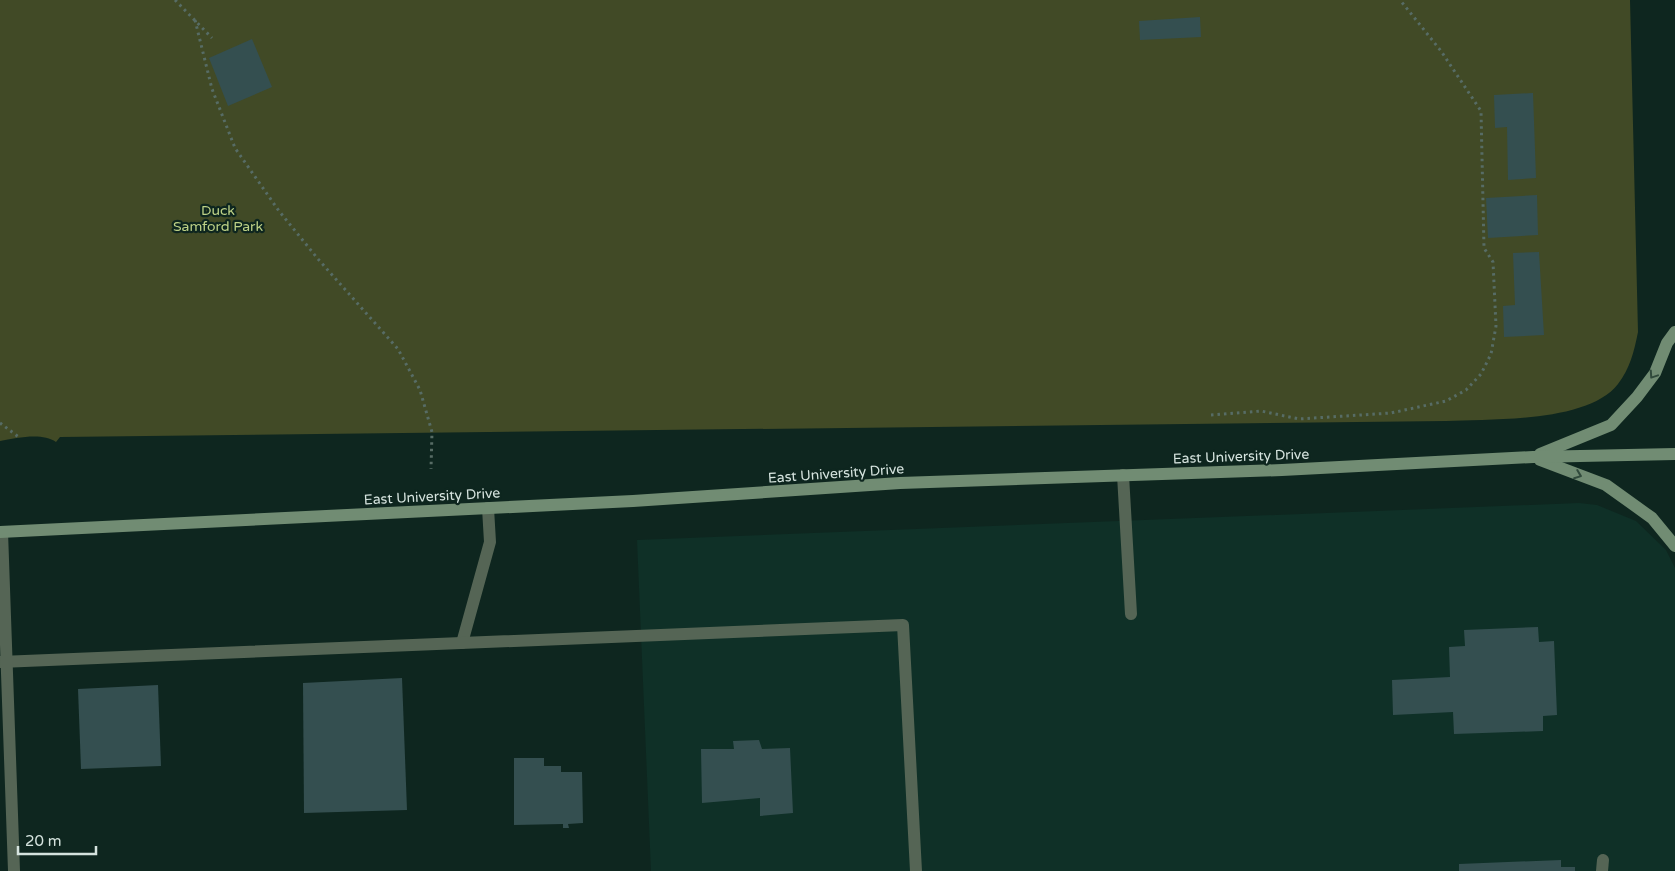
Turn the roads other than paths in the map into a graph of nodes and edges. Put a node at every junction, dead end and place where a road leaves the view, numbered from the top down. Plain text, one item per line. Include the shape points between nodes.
1 (1675, 332) edge
2 (1675, 454) edge
3 (1533, 457) junction
4 (1123, 475) junction
5 (488, 508) junction
6 (1, 532) edge
7 (1675, 546) edge
8 (1131, 614) dead end
9 (462, 643) junction
10 (3, 662) edge
11 (14, 871) edge
12 (916, 871) edge

1 -> 3 main road via 1655,373 1638,397 1611,425
2 - 3 main road, East University Drive
3 - 4 main road, East University Drive
3 -> 7 main road via 1606,485 1652,518
4 - 5 main road, East University Drive via 900,483
4 - 8 street
5 - 6 main road, East University Drive
5 - 9 street via 490,542
6 - 10 street
9 - 10 street
9 - 12 street via 903,625
10 - 11 street

